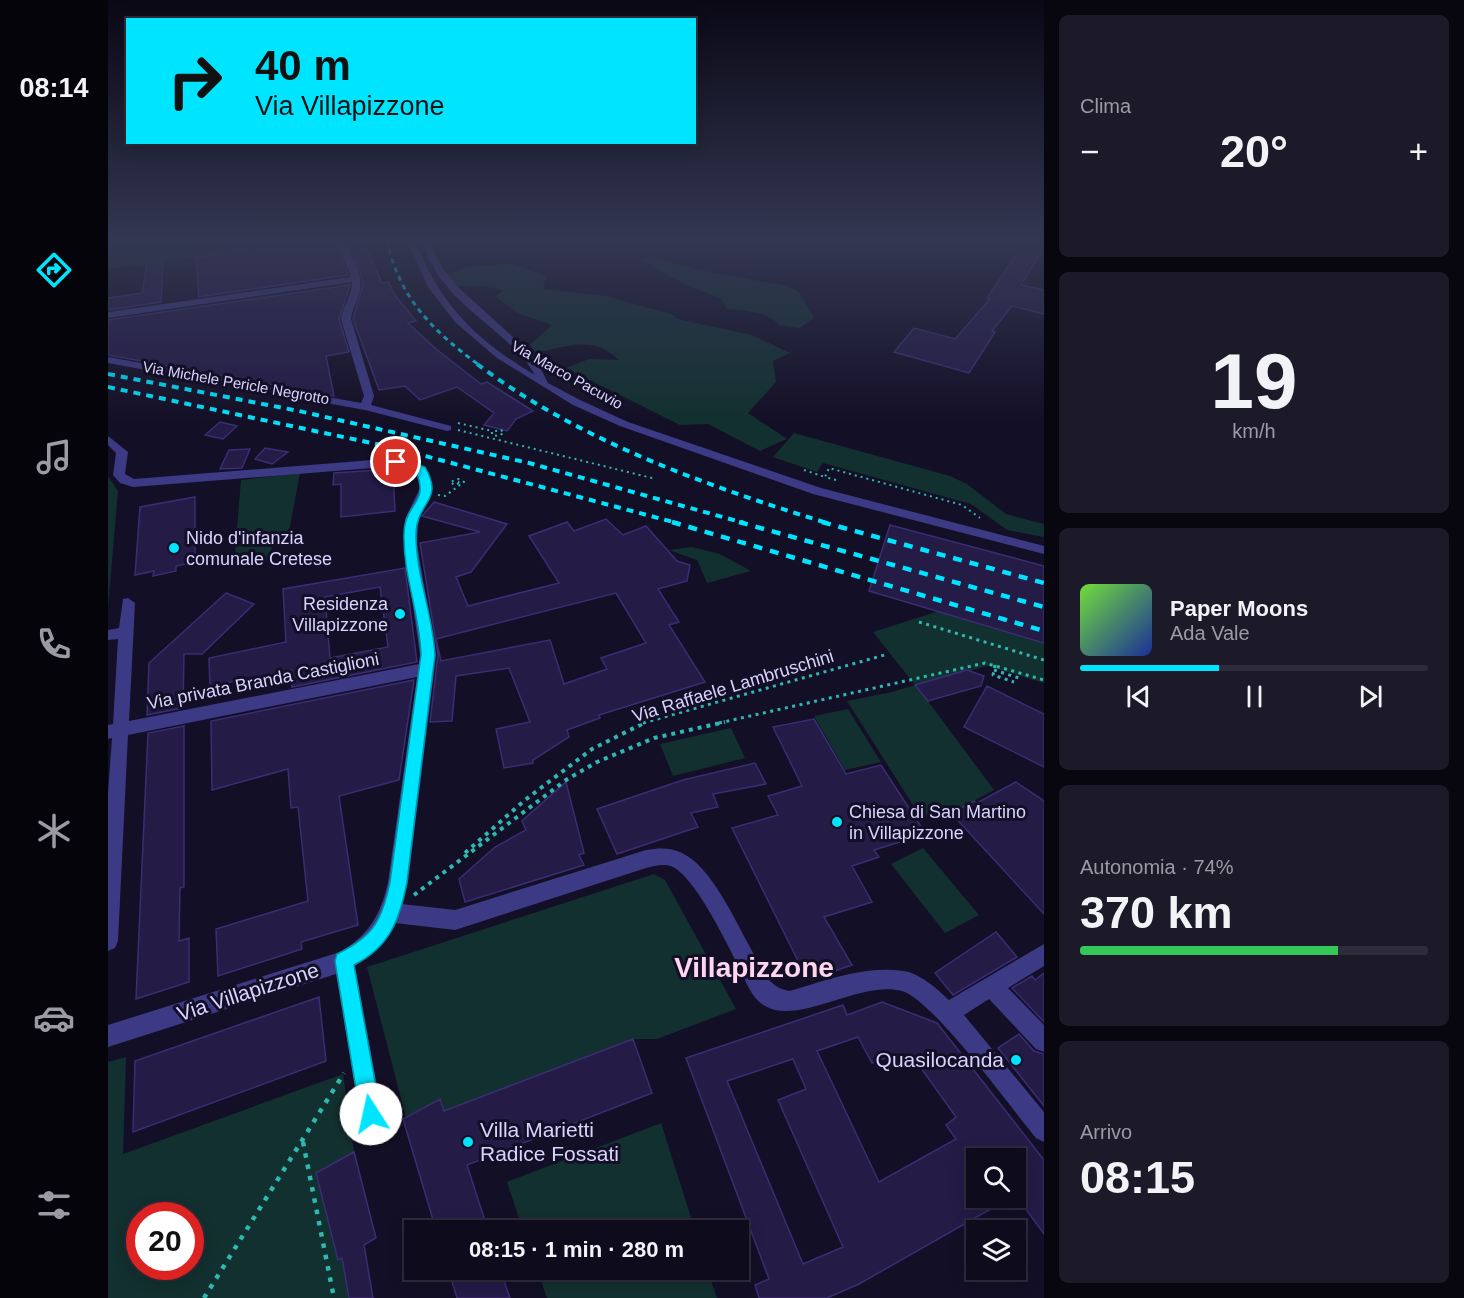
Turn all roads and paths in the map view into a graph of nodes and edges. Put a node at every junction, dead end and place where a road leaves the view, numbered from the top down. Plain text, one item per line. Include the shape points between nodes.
1 (207, 301) edge
2 (352, 301) edge
3 (442, 301) edge
4 (467, 301) edge
5 (108, 315) edge
6 (108, 360) edge
7 (546, 384) junction
8 (365, 407) junction
9 (447, 428) junction
10 (498, 433) dead end
11 (108, 439) edge
12 (656, 479) dead end
13 (836, 480) dead end
14 (458, 482) dead end
15 (454, 486) dead end
16 (987, 523) dead end
17 (1044, 550) edge
18 (128, 603) dead end
19 (919, 622) dead end
20 (126, 632) junction
21 (108, 635) edge
22 (888, 654) dead end
23 (1044, 660) edge
24 (995, 667) junction
25 (426, 669) junction
26 (1019, 678) dead end
27 (1044, 680) edge
28 (1014, 682) dead end
29 (115, 730) edge
30 (451, 866) junction
31 (392, 913) junction
32 (108, 941) edge
33 (1044, 954) edge
34 (344, 961) junction
35 (991, 986) junction
36 (948, 1013) junction
37 (108, 1036) edge
38 (1044, 1041) edge
39 (359, 1050) junction
40 (371, 1114) dead end
41 (1044, 1130) edge
42 (302, 1140) junction
43 (204, 1298) edge
44 (334, 1298) edge

1 - 5 street
2 - 8 street via 346,313 369,396
3 - 7 street, Via Marco Pacuvio via 492,349
4 - 7 street via 530,358
6 - 8 street, Via Michele Pericle Negrotto
7 - 17 street, Via Marco Pacuvio via 614,420 828,494
8 - 9 street, Via Michele Pericle Negrotto
9 - 10 path via 453,422 495,436 504,433
9 - 12 path
11 - 25 street via 122,452 119,475 133,483 396,462 421,470 427,494 412,515 410,535 412,568 427,631
13 - 16 path via 825,477 830,468 962,505
14 - 15 path via 450,482 458,479 464,482
18 - 20 street
19 - 23 path
20 - 21 street
20 - 29 street
22 - 30 path, Via Raffaele Lambruschini via 648,721 592,749 525,800
24 - 26 path
24 - 27 path
24 - 28 path via 993,675
24 - 30 path via 985,663 654,738 566,780
25 - 29 street, Via privata Branda Castiglioni
25 - 31 street
29 - 32 street
30 - 31 path
31 - 34 street, Via Villapizzone via 374,941
31 - 36 street via 455,920 646,860 679,860 697,876 771,998 789,1002 868,980 891,979 916,986
33 - 35 street
34 - 37 street, Via Villapizzone
34 - 39 street
35 - 36 street
35 - 38 street
36 - 41 street
39 - 40 street
39 - 42 path
42 - 43 path
42 - 44 path

